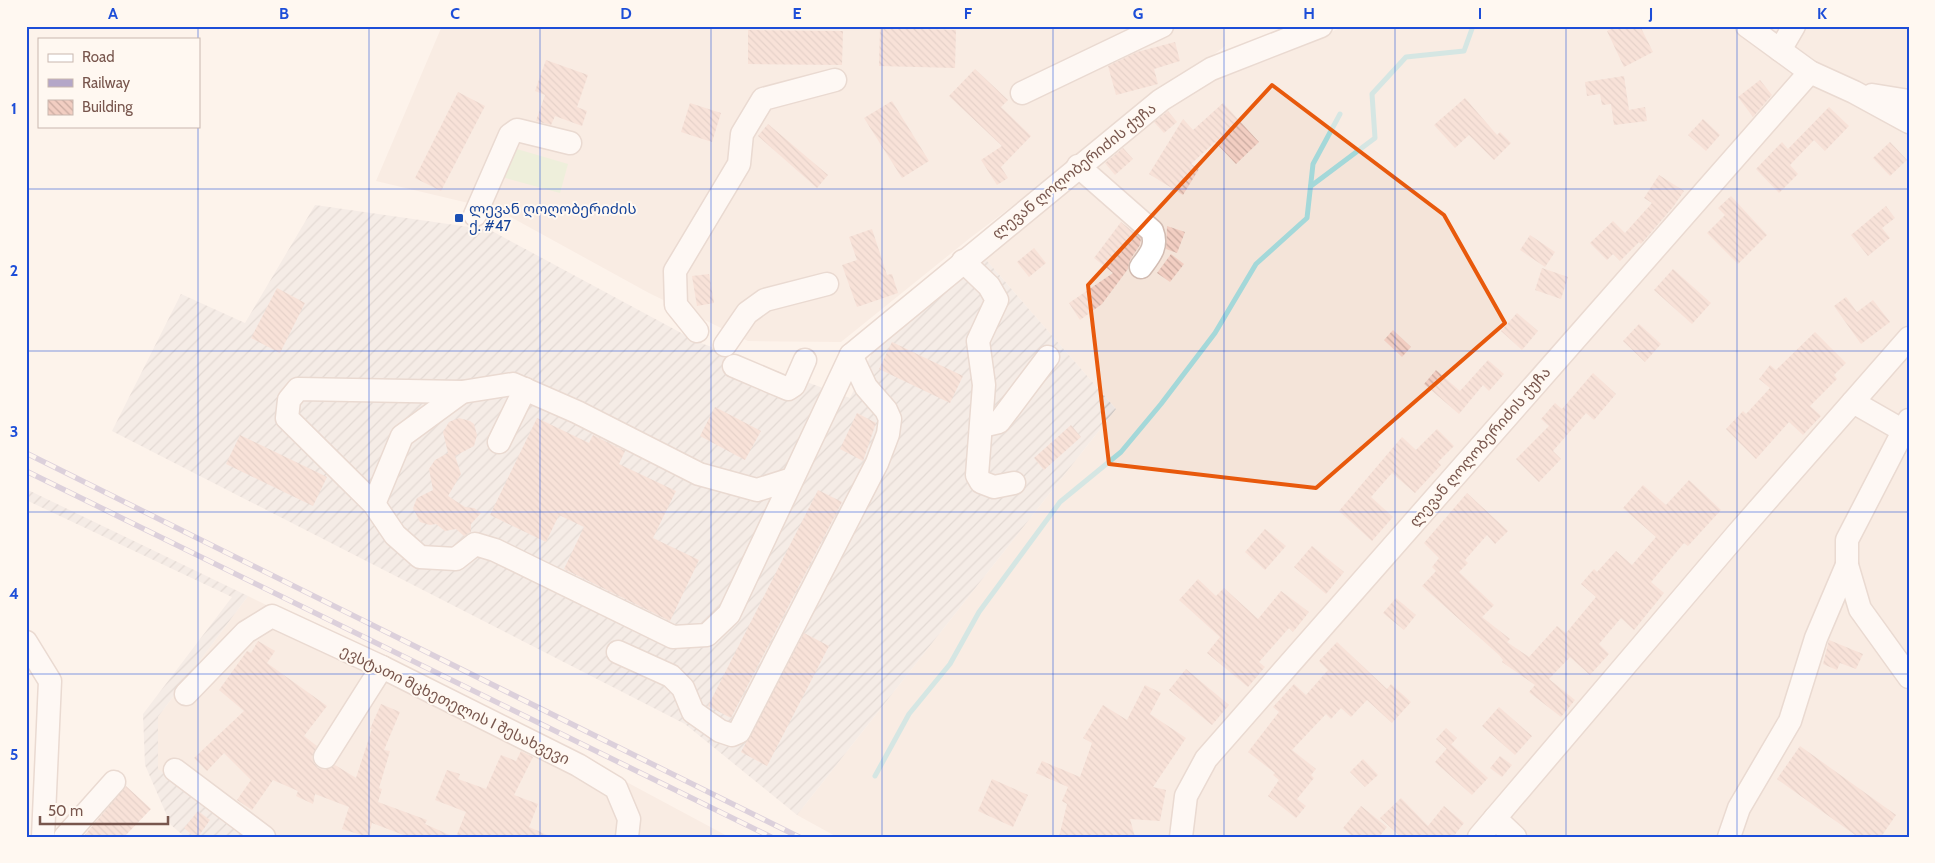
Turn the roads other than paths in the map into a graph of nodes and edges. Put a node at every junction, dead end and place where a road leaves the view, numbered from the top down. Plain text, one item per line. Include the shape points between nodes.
1 (1162, 26) edge
2 (1321, 26) edge
3 (1747, 26) edge
4 (1794, 26) edge
5 (1780, 50) junction
6 (1810, 72) junction
7 (835, 80) dead end
8 (1854, 92) junction
9 (1022, 93) dead end
10 (1909, 101) edge
11 (1909, 122) edge
12 (570, 143) dead end
13 (1078, 166) junction
14 (475, 216) dead end
15 (963, 261) junction
16 (1141, 267) dead end
17 (827, 284) dead end
18 (697, 331) dead end
19 (1909, 338) edge
20 (726, 346) dead end
21 (850, 355) junction
22 (1048, 357) dead end
23 (805, 360) dead end
24 (734, 366) dead end
25 (525, 389) junction
26 (462, 392) junction
27 (1854, 402) junction
28 (982, 426) junction
29 (1907, 429) edge
30 (499, 442) dead end
31 (792, 479) junction
32 (1014, 483) dead end
33 (374, 504) junction
34 (1847, 565) junction
35 (26, 642) edge
36 (618, 652) dead end
37 (382, 667) junction
38 (1909, 677) edge
39 (186, 694) dead end
40 (325, 757) dead end
41 (176, 770) dead end
42 (114, 782) dead end
43 (1495, 818) junction
44 (47, 834) edge
45 (65, 837) edge
46 (264, 837) edge
47 (627, 837) edge
48 (1181, 837) edge
49 (1479, 837) edge
50 (1515, 837) edge
51 (1728, 837) edge

1 - 9 street
2 - 13 street, ლევან ღოღობერიძის ქუჩა via 1211,69 1161,100
3 - 5 street
4 - 5 street
5 - 6 street
6 - 8 street
6 - 48 street, ლევან ღოღობერიძის ქუჩა via 1206,759 1186,796
7 - 18 street via 763,99 742,134 739,164 675,271 676,305
8 - 10 street
8 - 11 street
12 - 14 street via 518,130 510,135
13 - 15 street, ლევან ღოღობერიძის ქუჩა
13 - 16 street via 1152,231 1154,249
15 - 21 street, ლევან ღოღობერიძის ქუჩა
15 - 28 street via 997,300 978,341 984,385
17 - 20 street via 765,300 747,313
19 - 27 street
21 - 31 street
21 - 36 street via 866,387 886,410 890,419 888,434 877,463 738,732 732,735 720,731 692,712 684,688 671,676
22 - 28 street via 998,422
23 - 24 street via 794,385 788,389
25 - 26 street via 513,384
25 - 30 street
25 - 31 street via 699,474 757,490
26 - 33 street via 402,436
26 - 33 street via 298,389 289,400 287,418
27 - 29 street
27 - 43 street
28 - 32 street via 977,475 981,482 994,487
29 - 34 street via 1847,540
31 - 33 street via 729,614 707,635 673,637 496,550 475,544 456,558 420,558 395,535
34 - 38 street via 1860,609
34 - 51 street via 1816,638 1790,722 1739,808
35 - 44 street via 50,681
37 - 39 street, ევსტათი მცხეთელის I შესახვევი via 272,616 246,632
37 - 40 street
37 - 47 street, ევსტათი მცხეთელის I შესახვევი via 616,788 629,819
41 - 46 street
42 - 45 street
43 - 49 street
43 - 50 street

